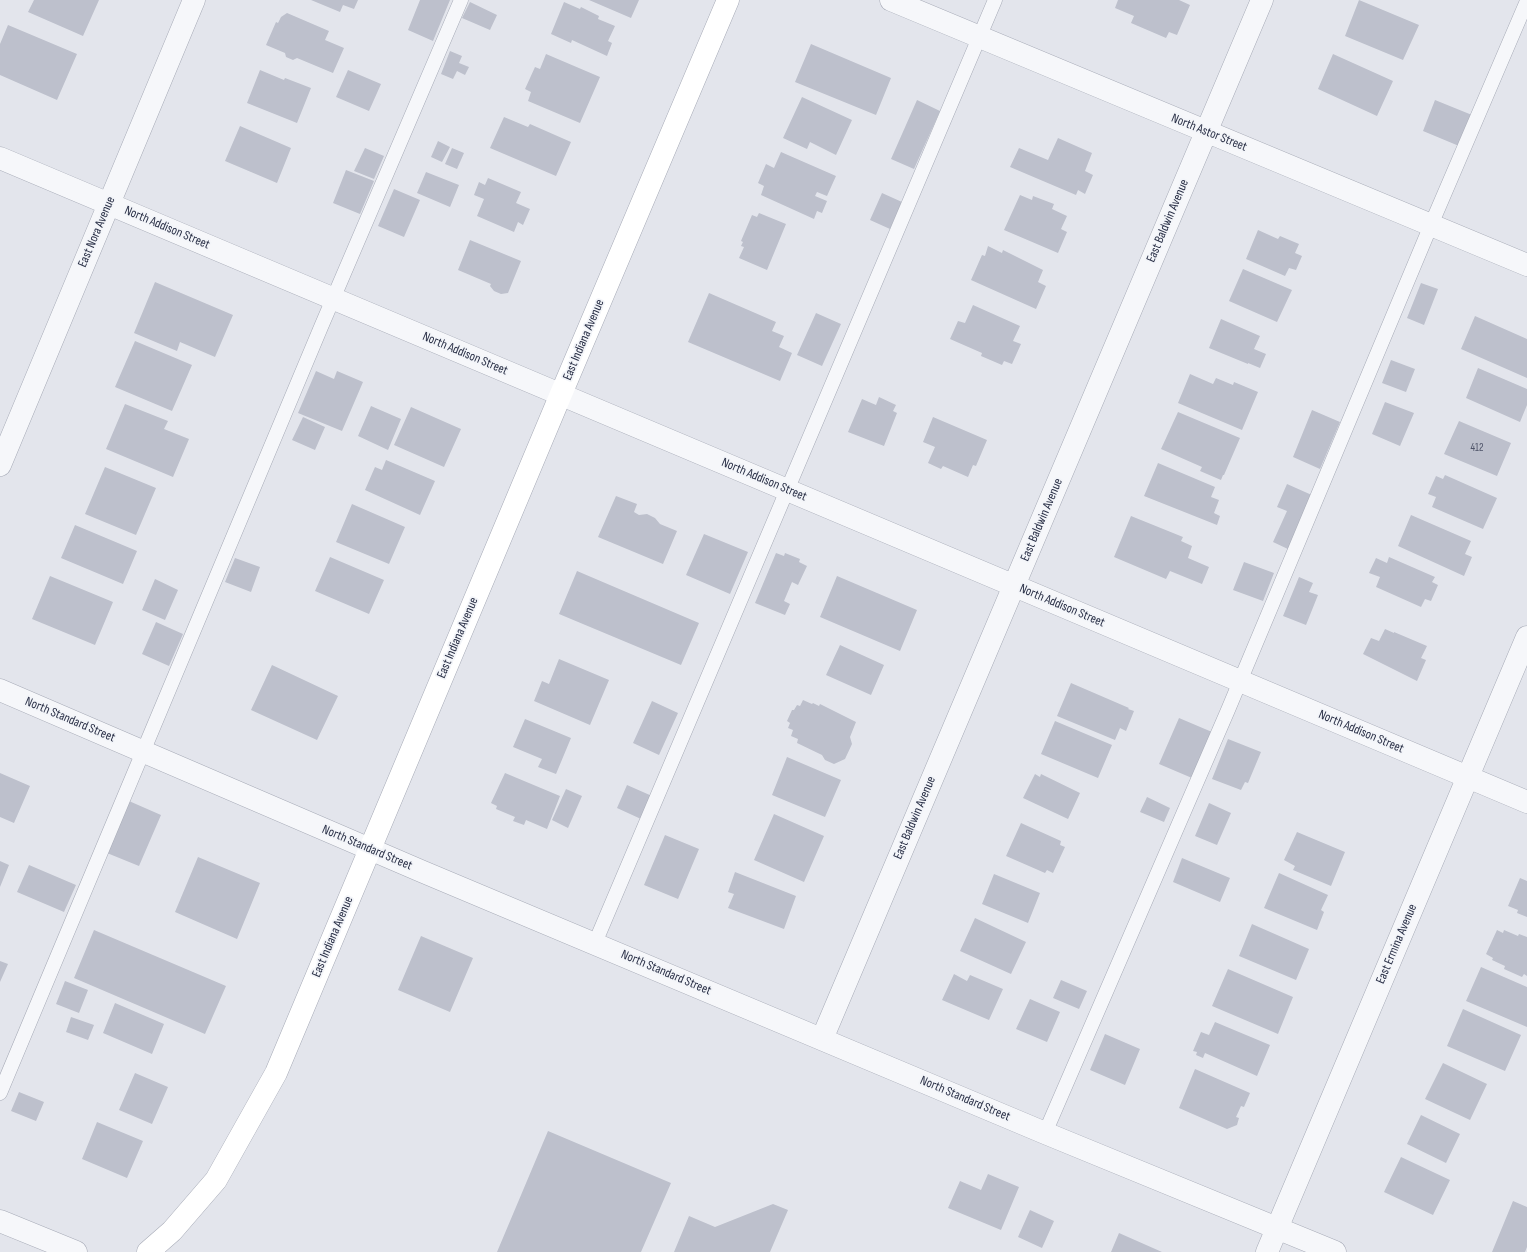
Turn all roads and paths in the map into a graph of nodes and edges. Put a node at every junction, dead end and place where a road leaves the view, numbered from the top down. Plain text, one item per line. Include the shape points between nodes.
1 (194, 0) edge
2 (461, 0) edge
3 (728, 0) edge
4 (891, 0) edge
5 (995, 0) edge
6 (1262, 0) edge
7 (1527, 1) edge
8 (980, 37) junction
9 (1206, 132) junction
10 (0, 158) edge
11 (109, 204) junction
12 (1431, 225) junction
13 (1527, 265) edge
14 (333, 298) junction
15 (561, 394) junction
16 (0, 464) edge
17 (787, 490) junction
18 (1014, 585) junction
19 (1527, 637) edge
20 (1241, 681) junction
21 (0, 690) edge
22 (142, 751) junction
23 (1468, 777) junction
24 (1527, 802) edge
25 (369, 849) junction
26 (595, 943) junction
27 (822, 1039) junction
28 (0, 1092) edge
29 (1045, 1133) junction
30 (0, 1221) edge
31 (1278, 1228) junction
32 (76, 1252) edge
33 (148, 1252) edge
34 (1267, 1252) edge
35 (1334, 1252) edge

1 - 11 street, East Nora Avenue
2 - 14 lane
3 - 15 main road, East Indiana Avenue
4 - 8 street, North Astor Street
5 - 8 lane
6 - 9 street, East Baldwin Avenue
7 - 12 lane
8 - 9 street, North Astor Street
8 - 17 lane
9 - 12 street, North Astor Street
9 - 18 street, East Baldwin Avenue
10 - 11 street, North Addison Street
11 - 14 street, North Addison Street
11 - 16 street, East Nora Avenue
12 - 13 street, North Astor Street
12 - 20 lane
14 - 15 street, North Addison Street
14 - 22 lane
15 - 17 street, North Addison Street
15 - 25 main road, East Indiana Avenue
17 - 18 street, North Addison Street
17 - 26 lane
18 - 20 street, North Addison Street
18 - 27 street, East Baldwin Avenue
19 - 23 street, East Ermina Avenue
20 - 23 street, North Addison Street
20 - 29 lane
21 - 22 street, North Standard Street
22 - 25 street, North Standard Street
22 - 28 lane
23 - 24 street, North Addison Street
23 - 31 street, East Ermina Avenue
25 - 26 street, North Standard Street
25 - 33 main road, East Indiana Avenue via 276,1073 216,1180 172,1231
26 - 27 street, North Standard Street
27 - 29 street, North Standard Street
29 - 31 street, North Standard Street
30 - 32 street
31 - 34 street, East Ermina Avenue
31 - 35 street, North Standard Street

